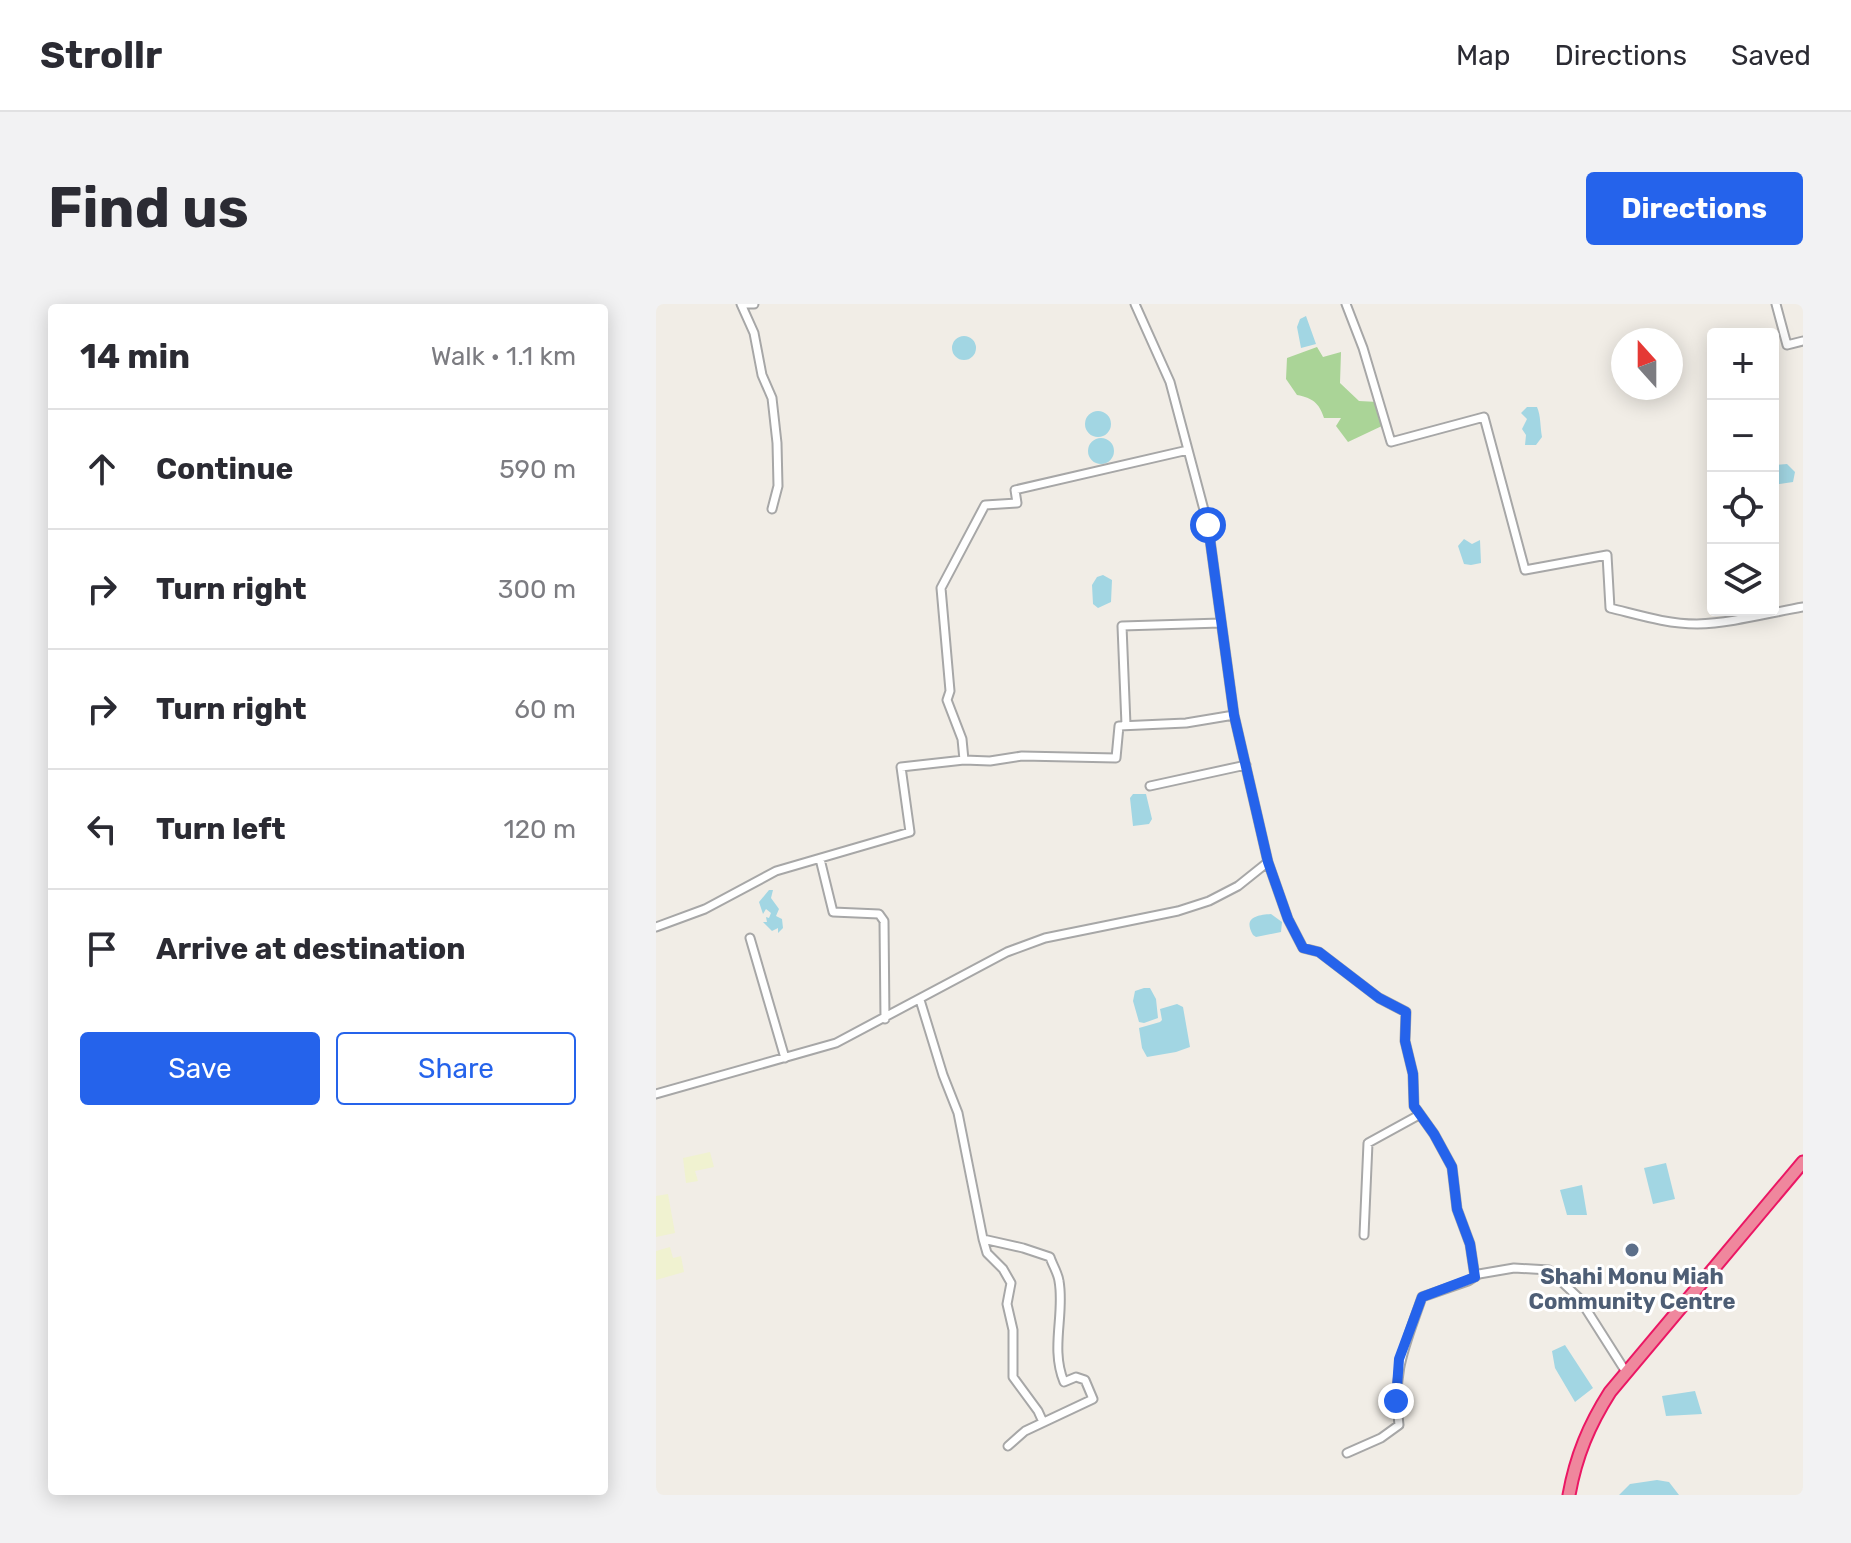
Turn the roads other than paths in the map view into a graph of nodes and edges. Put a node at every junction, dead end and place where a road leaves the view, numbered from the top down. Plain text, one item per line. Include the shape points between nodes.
1 (744, 304) edge
2 (754, 304) edge
3 (1135, 304) edge
4 (1346, 304) edge
5 (1776, 304) edge
6 (1803, 341) edge
7 (1188, 450) junction
8 (772, 509) dead end
9 (1803, 607) edge
10 (1221, 623) junction
11 (1234, 715) junction
12 (1126, 725) junction
13 (964, 760) junction
14 (1246, 765) junction
15 (1150, 786) dead end
16 (820, 859) junction
17 (1268, 862) junction
18 (656, 927) edge
19 (750, 938) dead end
20 (920, 1000) junction
21 (885, 1019) junction
22 (785, 1058) junction
23 (656, 1094) edge
24 (1419, 1115) junction
25 (1803, 1162) edge
26 (1364, 1235) dead end
27 (983, 1239) junction
28 (1475, 1277) junction
29 (1626, 1372) junction
30 (1043, 1422) junction
31 (1008, 1446) dead end
32 (1347, 1453) dead end
33 (1569, 1495) edge

1 - 2 street
1 - 8 street via 772,398 778,486
3 - 7 street via 1170,382
4 - 9 street via 1391,442 1484,417 1525,570 1607,555 1610,608 1656,620 1725,622
5 - 6 street via 1787,345
7 - 10 street via 1208,525
7 - 13 street via 1015,490 1017,503 985,505 941,588 947,700
10 - 11 street
10 - 12 street via 1122,626
11 - 12 street
11 - 14 street
12 - 13 street via 1119,726 1116,758
13 - 16 street via 901,767 910,832
14 - 15 street
14 - 17 street
16 - 18 street via 776,871 705,909
16 - 21 street via 833,912 879,914 884,921
17 - 20 street via 1209,901 1045,938 1007,952
17 - 24 street via 1303,948 1319,952 1406,1012 1405,1041
19 - 22 street
20 - 21 street
20 - 27 street via 958,1113
21 - 22 street via 836,1043
22 - 23 street
24 - 26 street via 1368,1143
24 - 28 street via 1452,1167
25 - 29 highway
27 - 30 street via 987,1253 1011,1283 1007,1304 1013,1377
27 - 30 street via 1050,1257 1059,1280 1059,1369 1064,1382 1085,1380 1093,1399
28 - 29 street via 1514,1268 1549,1270 1579,1298
28 - 32 street via 1422,1297 1399,1359 1399,1425
29 - 33 highway via 1591,1421
30 - 31 street

